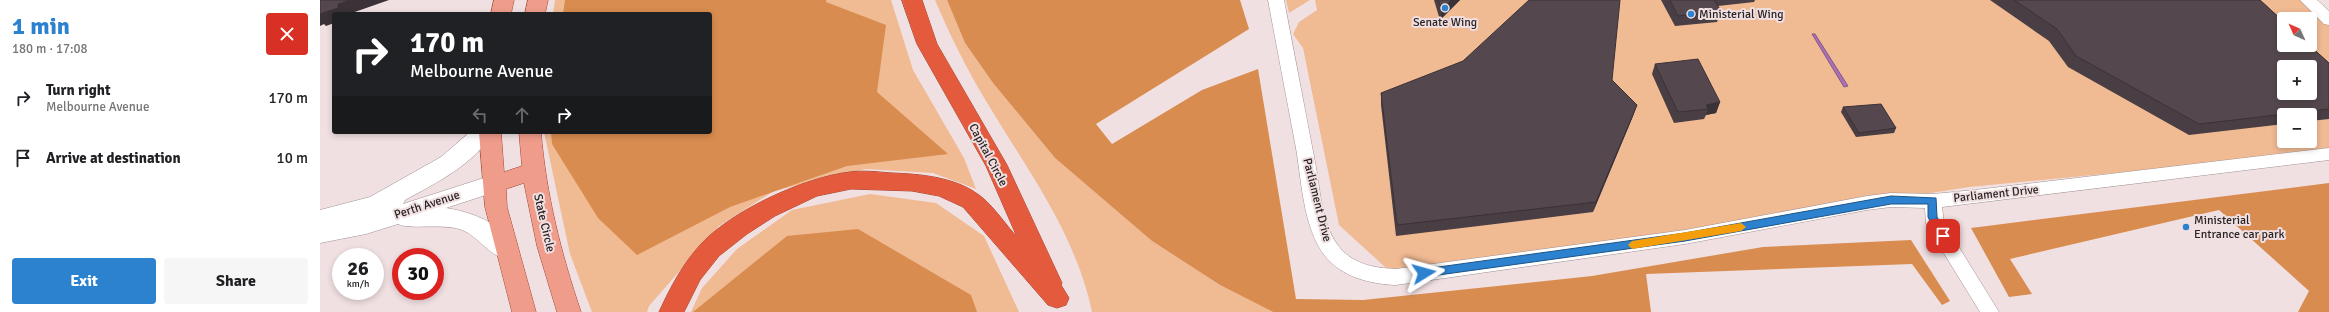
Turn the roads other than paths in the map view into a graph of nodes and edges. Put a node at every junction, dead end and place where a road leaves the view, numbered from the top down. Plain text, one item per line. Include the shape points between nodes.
1 (504, 0) edge
2 (538, 0) edge
3 (912, 0) edge
4 (1276, 0) edge
5 (2308, 0) edge
6 (501, 12) edge
7 (535, 12) edge
8 (2329, 20) edge
9 (480, 134) edge
10 (490, 134) edge
11 (530, 134) edge
12 (2329, 154) edge
13 (533, 163) junction
14 (492, 176) junction
15 (1932, 201) junction
16 (366, 217) junction
17 (320, 219) edge
18 (320, 234) edge
19 (506, 250) junction
20 (1058, 305) edge
21 (524, 312) edge
22 (568, 312) edge
23 (671, 312) edge
24 (1990, 312) edge

1 - 6 main road
2 - 7 main road
3 - 20 highway, Capital Circle via 927,44 996,165
4 - 15 street, Parliament Drive via 1324,238 1330,250 1342,261 1367,274 1386,277 1424,273 1685,237 1867,203 1891,200
5 - 8 street
9 - 16 street via 463,152
10 - 14 main road
11 - 13 main road, State Circle
12 - 15 street, Parliament Drive via 2152,177
13 - 14 main road, Perth Avenue
13 - 22 main road, State Circle via 540,209 555,272
14 - 16 street, Perth Avenue
14 - 19 main road
15 - 24 street via 1935,224
16 - 17 street, Perth Avenue
16 - 18 street, Perth Avenue
16 - 19 street via 448,218 477,226
19 - 21 main road
20 - 23 highway via 971,201 943,188 912,182 851,180 814,188 767,210 739,227 711,249 692,272

